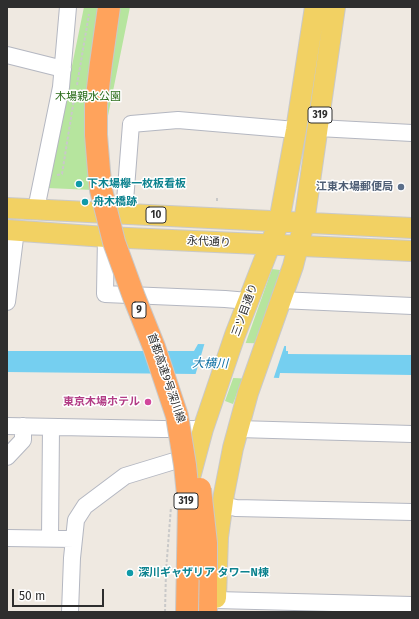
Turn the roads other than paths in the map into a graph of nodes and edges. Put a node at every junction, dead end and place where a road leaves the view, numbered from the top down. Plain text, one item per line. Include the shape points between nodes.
1 (110, 7) edge
2 (315, 7) edge
3 (335, 7) edge
4 (65, 8) edge
5 (7, 55) edge
6 (63, 69) junction
7 (318, 128) junction
8 (296, 130) junction
9 (412, 133) edge
10 (7, 208) edge
11 (36, 209) junction
12 (124, 214) junction
13 (278, 222) junction
14 (304, 223) junction
15 (412, 228) edge
16 (12, 230) edge
17 (106, 237) junction
18 (270, 244) junction
19 (299, 246) junction
20 (412, 250) edge
21 (8, 293) edge
22 (280, 300) junction
23 (248, 301) junction
24 (412, 306) edge
25 (15, 426) edge
26 (51, 427) junction
27 (202, 429) junction
28 (238, 429) junction
29 (412, 434) edge
30 (196, 454) junction
31 (7, 457) edge
32 (223, 505) junction
33 (412, 512) edge
34 (7, 538) edge
35 (50, 538) junction
36 (74, 539) junction
37 (412, 605) edge
38 (212, 608) edge
39 (70, 612) edge
40 (180, 612) edge
41 (187, 612) edge

1 - 38 highway, 首都高速9号深川線 / 9, bridge via 97,105 96,136 101,184 116,242 174,396 199,486
1 - 41 highway, 首都高速9号深川線 / 9, bridge via 96,105 100,177 114,242 177,416 189,505
2 - 8 main road, 三ツ目通り / 319
3 - 7 main road, 319
4 - 6 street
5 - 6 street
6 - 11 street
7 - 9 street
7 - 14 main road, 319
8 - 12 street via 178,120 130,124
8 - 13 main road, 三ツ目通り / 319
10 - 11 main road, 10
11 - 12 main road, 10
12 - 13 main road, 10
13 - 14 main road, 10
13 - 18 main road, 三ツ目通り / 319
14 - 15 main road, 10
14 - 19 main road, 319
16 - 17 main road, 永代通り / 10
16 - 21 street
17 - 18 main road, 永代通り / 10
17 - 23 street via 105,294
18 - 19 main road, 永代通り / 10
18 - 23 main road, 三ツ目通り / 319
19 - 20 main road, 永代通り / 10
19 - 22 main road, 319
22 - 24 street
22 - 28 main road, 319
23 - 27 main road, 三ツ目通り / 319
25 - 26 street
25 - 31 street via 23,440
26 - 27 street
26 - 35 street
27 - 30 main road, 三ツ目通り / 319
28 - 29 street
28 - 32 main road, 319
30 - 36 street via 125,476 86,506 76,520
30 - 40 main road, 三ツ目通り / 319 via 181,534
32 - 33 street via 236,508
32 - 38 main road, 319
34 - 35 street
35 - 36 street
36 - 39 street
37 - 38 street

